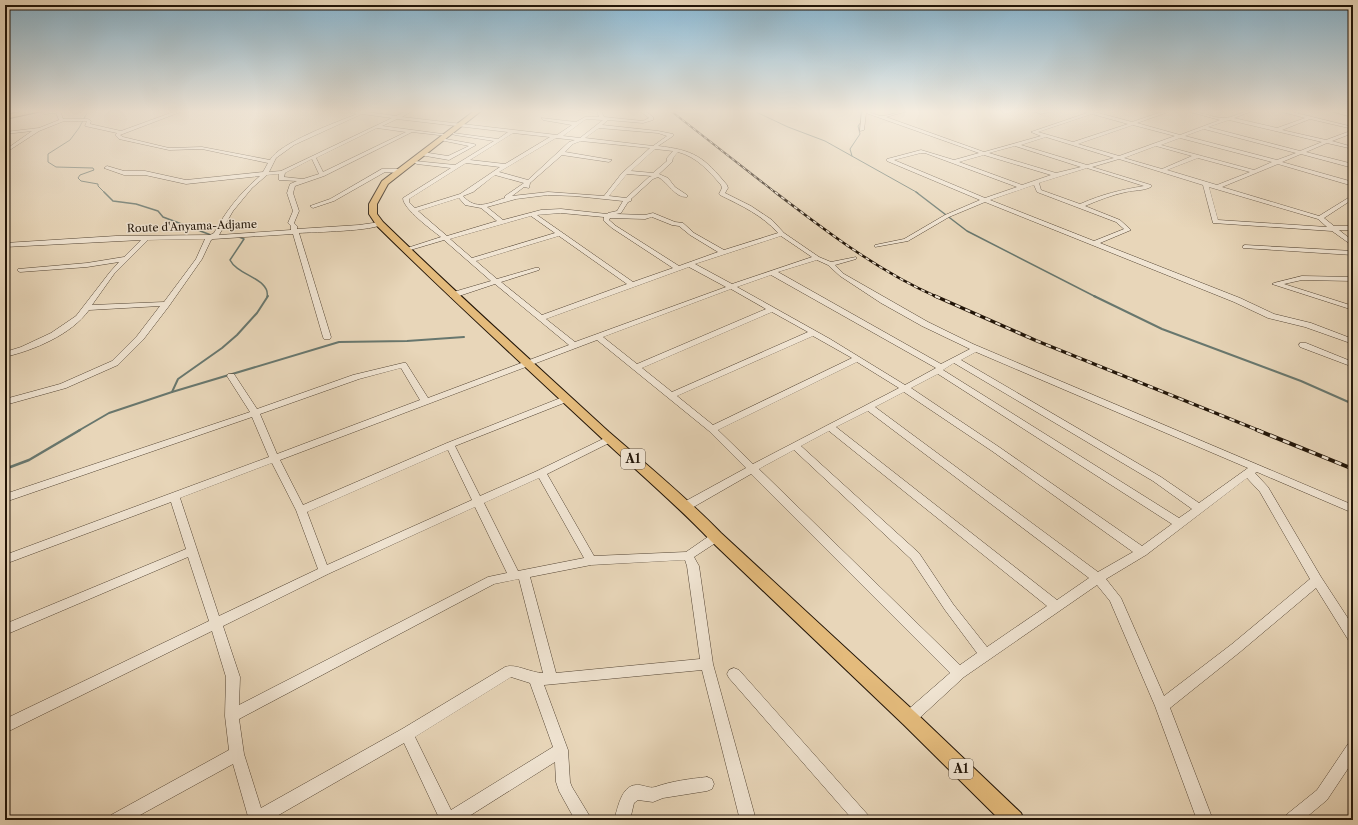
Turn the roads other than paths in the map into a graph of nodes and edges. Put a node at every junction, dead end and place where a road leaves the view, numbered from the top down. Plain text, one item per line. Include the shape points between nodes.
1 (210, 150) edge
2 (283, 150) edge
3 (329, 150) edge
4 (374, 150) edge
5 (431, 150) edge
6 (457, 150) edge
7 (484, 150) edge
8 (534, 150) edge
9 (565, 150) edge
10 (651, 150) edge
11 (671, 150) edge
12 (677, 150) junction
13 (973, 150) edge
14 (1002, 150) edge
15 (1032, 150) edge
16 (1091, 150) edge
17 (1143, 150) edge
18 (1173, 150) edge
19 (1231, 150) edge
20 (1289, 150) edge
21 (1306, 150) edge
22 (1299, 152) junction
23 (425, 154) junction
24 (561, 154) junction
25 (986, 154) junction
26 (1197, 156) junction
27 (313, 157) junction
28 (1119, 158) junction
29 (609, 160) dead end
30 (466, 161) junction
31 (271, 162) junction
32 (417, 162) junction
33 (954, 162) junction
34 (1277, 162) junction
35 (505, 166) junction
36 (1088, 166) junction
37 (1353, 166) edge
38 (456, 167) junction
39 (107, 168) dead end
40 (400, 171) junction
41 (1161, 171) junction
42 (282, 172) junction
43 (626, 172) junction
44 (1253, 172) junction
45 (494, 173) junction
46 (265, 174) junction
47 (654, 174) junction
48 (322, 175) junction
49 (1056, 176) junction
50 (310, 178) junction
51 (527, 183) junction
52 (1036, 183) junction
53 (1206, 184) junction
54 (1353, 184) edge
55 (1022, 187) junction
56 (1217, 188) junction
57 (546, 193) junction
58 (377, 194) junction
59 (460, 196) junction
60 (685, 196) dead end
61 (606, 197) junction
62 (1352, 199) edge
63 (628, 200) junction
64 (985, 200) junction
65 (500, 201) junction
66 (313, 206) dead end
67 (1079, 206) junction
68 (483, 207) junction
69 (414, 210) junction
70 (532, 214) junction
71 (599, 215) junction
72 (608, 216) junction
73 (1320, 218) junction
74 (502, 222) junction
75 (380, 224) junction
76 (1334, 228) junction
77 (1353, 228) edge
78 (295, 232) junction
79 (560, 234) junction
80 (782, 234) junction
81 (147, 237) junction
82 (212, 237) junction
83 (446, 238) junction
84 (1095, 243) junction
85 (1353, 244) edge
86 (5, 245) edge
87 (877, 246) dead end
88 (1245, 247) dead end
89 (407, 250) junction
90 (723, 252) junction
91 (1353, 253) edge
92 (817, 258) junction
93 (854, 258) dead end
94 (124, 259) junction
95 (472, 260) junction
96 (830, 264) junction
97 (691, 265) junction
98 (678, 268) junction
99 (538, 269) dead end
100 (20, 270) dead end
101 (772, 272) junction
102 (1353, 279) edge
103 (496, 282) junction
104 (631, 284) junction
105 (732, 287) junction
106 (452, 295) junction
107 (166, 304) junction
108 (86, 308) junction
109 (1353, 308) edge
110 (772, 309) junction
111 (541, 318) junction
112 (813, 334) junction
113 (327, 337) dead end
114 (598, 337) junction
115 (1353, 342) edge
116 (1303, 345) dead end
117 (575, 346) junction
118 (977, 348) junction
119 (5, 355) edge
120 (857, 359) junction
121 (955, 360) junction
122 (529, 364) junction
123 (1353, 365) edge
124 (637, 367) junction
125 (939, 369) junction
126 (231, 376) dead end
127 (905, 388) junction
128 (671, 396) junction
129 (566, 399) junction
130 (5, 402) edge
131 (426, 402) junction
132 (869, 407) junction
133 (255, 413) junction
134 (830, 427) junction
135 (712, 429) junction
136 (610, 439) junction
137 (450, 445) junction
138 (795, 445) junction
139 (274, 458) junction
140 (753, 468) junction
141 (1252, 470) junction
142 (541, 473) junction
143 (174, 496) junction
144 (5, 498) edge
145 (478, 500) junction
146 (686, 506) junction
147 (1200, 508) junction
148 (1353, 509) edge
149 (301, 510) junction
150 (1180, 524) junction
151 (716, 537) junction
152 (191, 551) junction
153 (1142, 552) junction
154 (688, 556) junction
155 (5, 560) edge
156 (591, 561) junction
157 (324, 571) junction
158 (518, 574) junction
159 (1098, 578) junction
160 (1317, 580) junction
161 (1057, 607) junction
162 (216, 623) junction
163 (5, 630) edge
164 (1352, 633) edge
165 (986, 655) junction
166 (707, 664) junction
167 (959, 673) junction
168 (734, 674) dead end
169 (535, 679) junction
170 (551, 679) junction
171 (1162, 706) junction
172 (232, 716) junction
173 (909, 718) junction
174 (5, 726) edge
175 (407, 734) junction
176 (1353, 749) edge
177 (561, 750) junction
178 (237, 754) junction
179 (707, 784) dead end
180 (116, 820) edge
181 (257, 820) edge
182 (448, 820) edge
183 (584, 820) edge
184 (622, 820) edge
185 (748, 820) edge
186 (863, 820) edge
187 (1014, 820) edge
188 (1205, 820) edge
189 (1291, 820) edge

1 - 31 street
2 - 31 street
3 - 27 street
4 - 48 street
5 - 23 main road, A1
6 - 23 street via 445,158
7 - 30 street
8 - 35 street
9 - 24 street
10 - 43 street
11 - 12 street
12 - 47 street via 670,161
12 - 80 street via 688,153 705,164 724,185 722,194 756,211
13 - 25 street
14 - 25 street
15 - 36 street
16 - 28 street
17 - 28 street
18 - 26 street
19 - 34 street
20 - 22 street
21 - 22 street
22 - 34 street
22 - 37 street
23 - 32 main road, A1
23 - 40 main road, A1
24 - 29 street
24 - 51 street
25 - 33 street
25 - 49 street
26 - 41 street
26 - 44 street
27 - 42 street
27 - 48 street
28 - 36 street
28 - 41 street
30 - 35 street
30 - 38 street
31 - 46 street
32 - 38 street
32 - 58 main road, A1
33 - 55 street
33 - 64 street via 921,151 889,160
34 - 44 street
34 - 54 street
35 - 45 street
36 - 49 street
36 - 67 street via 1148,186 1104,196
38 - 69 street via 406,198 408,205
39 - 46 street via 186,182
40 - 58 main road, A1 via 385,183
40 - 66 street via 384,170 332,200
41 - 53 street
42 - 46 street
42 - 50 street via 281,179
43 - 47 street
43 - 61 street
44 - 56 street
45 - 51 street via 525,180
45 - 59 street
46 - 82 street via 232,208
47 - 60 street
47 - 63 street via 656,177 651,178
48 - 50 street
49 - 52 street
50 - 78 street via 291,186 290,193 296,211 291,223
51 - 57 street via 526,190
51 - 65 street
52 - 55 street
52 - 67 street via 1040,191
53 - 56 street
53 - 76 street via 1215,222
55 - 64 street
56 - 73 street
57 - 61 street
57 - 65 street
58 - 75 main road, A1 via 372,209
59 - 68 street via 468,204
59 - 69 street
61 - 63 street
62 - 73 street
63 - 71 street via 617,213
64 - 84 street
64 - 87 street via 954,213 906,240
65 - 68 street
67 - 84 street via 1118,221 1128,230
68 - 74 street
69 - 83 street
70 - 71 street via 561,211
70 - 74 street
70 - 79 street
71 - 72 street
72 - 90 street via 653,216 681,224 692,234
72 - 98 street via 606,220 614,227
73 - 76 street
74 - 83 street
75 - 78 street, Route d'Anyama-Adjame
75 - 89 main road, A1
76 - 77 street
76 - 85 street
78 - 82 street, Route d'Anyama-Adjame
78 - 113 street
79 - 95 street
79 - 104 street
80 - 90 street
80 - 92 street
81 - 82 street, Route d'Anyama-Adjame
81 - 86 street, Route d'Anyama-Adjame
81 - 94 street
82 - 107 street via 208,239 199,259
83 - 89 street
83 - 95 street
84 - 115 street via 1271,316 1308,325
88 - 91 street
89 - 106 main road, A1
90 - 97 street
92 - 96 street
92 - 101 street
93 - 96 street
94 - 100 street via 87,265
94 - 108 street
95 - 103 street
96 - 118 street via 842,275 925,324
97 - 98 street
97 - 105 street
98 - 104 street
99 - 103 street
101 - 105 street
101 - 125 street
102 - 109 street via 1302,278 1276,284
103 - 106 street
103 - 111 street
104 - 111 street
105 - 110 street
105 - 114 street
106 - 122 main road, A1
107 - 108 street
107 - 130 street via 140,338 116,363 63,386
108 - 119 street via 79,318 54,335
110 - 112 street
110 - 124 street
111 - 117 street
112 - 120 street
112 - 128 street
114 - 117 street
114 - 124 street
116 - 123 street
117 - 122 street
118 - 121 street
118 - 141 street
120 - 127 street
120 - 135 street
121 - 125 street
121 - 147 street via 1157,479
122 - 129 main road, A1
122 - 131 street
124 - 128 street
125 - 127 street
125 - 150 street
126 - 133 street
127 - 132 street
127 - 153 street
128 - 135 street
129 - 136 main road, A1
129 - 137 street
131 - 133 street via 403,365 356,377
131 - 139 street
132 - 134 street
132 - 159 street
133 - 139 street
133 - 144 street
134 - 138 street
134 - 161 street
135 - 140 street
136 - 142 street
136 - 146 main road, A1
137 - 145 street
137 - 149 street
138 - 140 street
138 - 165 street via 915,556 949,607
139 - 143 street
139 - 149 street
140 - 146 street
140 - 167 street
141 - 147 street
141 - 148 street via 1274,474
141 - 160 street
142 - 145 street
142 - 156 street
143 - 152 street
143 - 155 street
145 - 157 street
145 - 158 street
146 - 151 main road, A1
147 - 150 street
149 - 157 street
150 - 153 street
151 - 154 street
151 - 173 main road, A1
152 - 162 street
152 - 163 street
153 - 159 street
154 - 156 street
154 - 166 street via 692,566
156 - 158 street
157 - 162 street
158 - 170 street
158 - 172 street via 492,580
159 - 161 street
159 - 171 street via 1114,598
160 - 164 street
160 - 171 street
161 - 165 street
162 - 172 street via 233,677
162 - 174 street
165 - 167 street
166 - 170 street
166 - 185 street
167 - 173 street
168 - 186 street
169 - 170 street
169 - 175 street via 510,671
169 - 177 street
171 - 188 street
172 - 178 street
173 - 187 main road, A1
175 - 181 street
175 - 182 street
176 - 189 street via 1322,795
177 - 182 street
177 - 183 street via 563,782
178 - 180 street
178 - 181 street
179 - 184 street via 653,794 636,792 628,799

